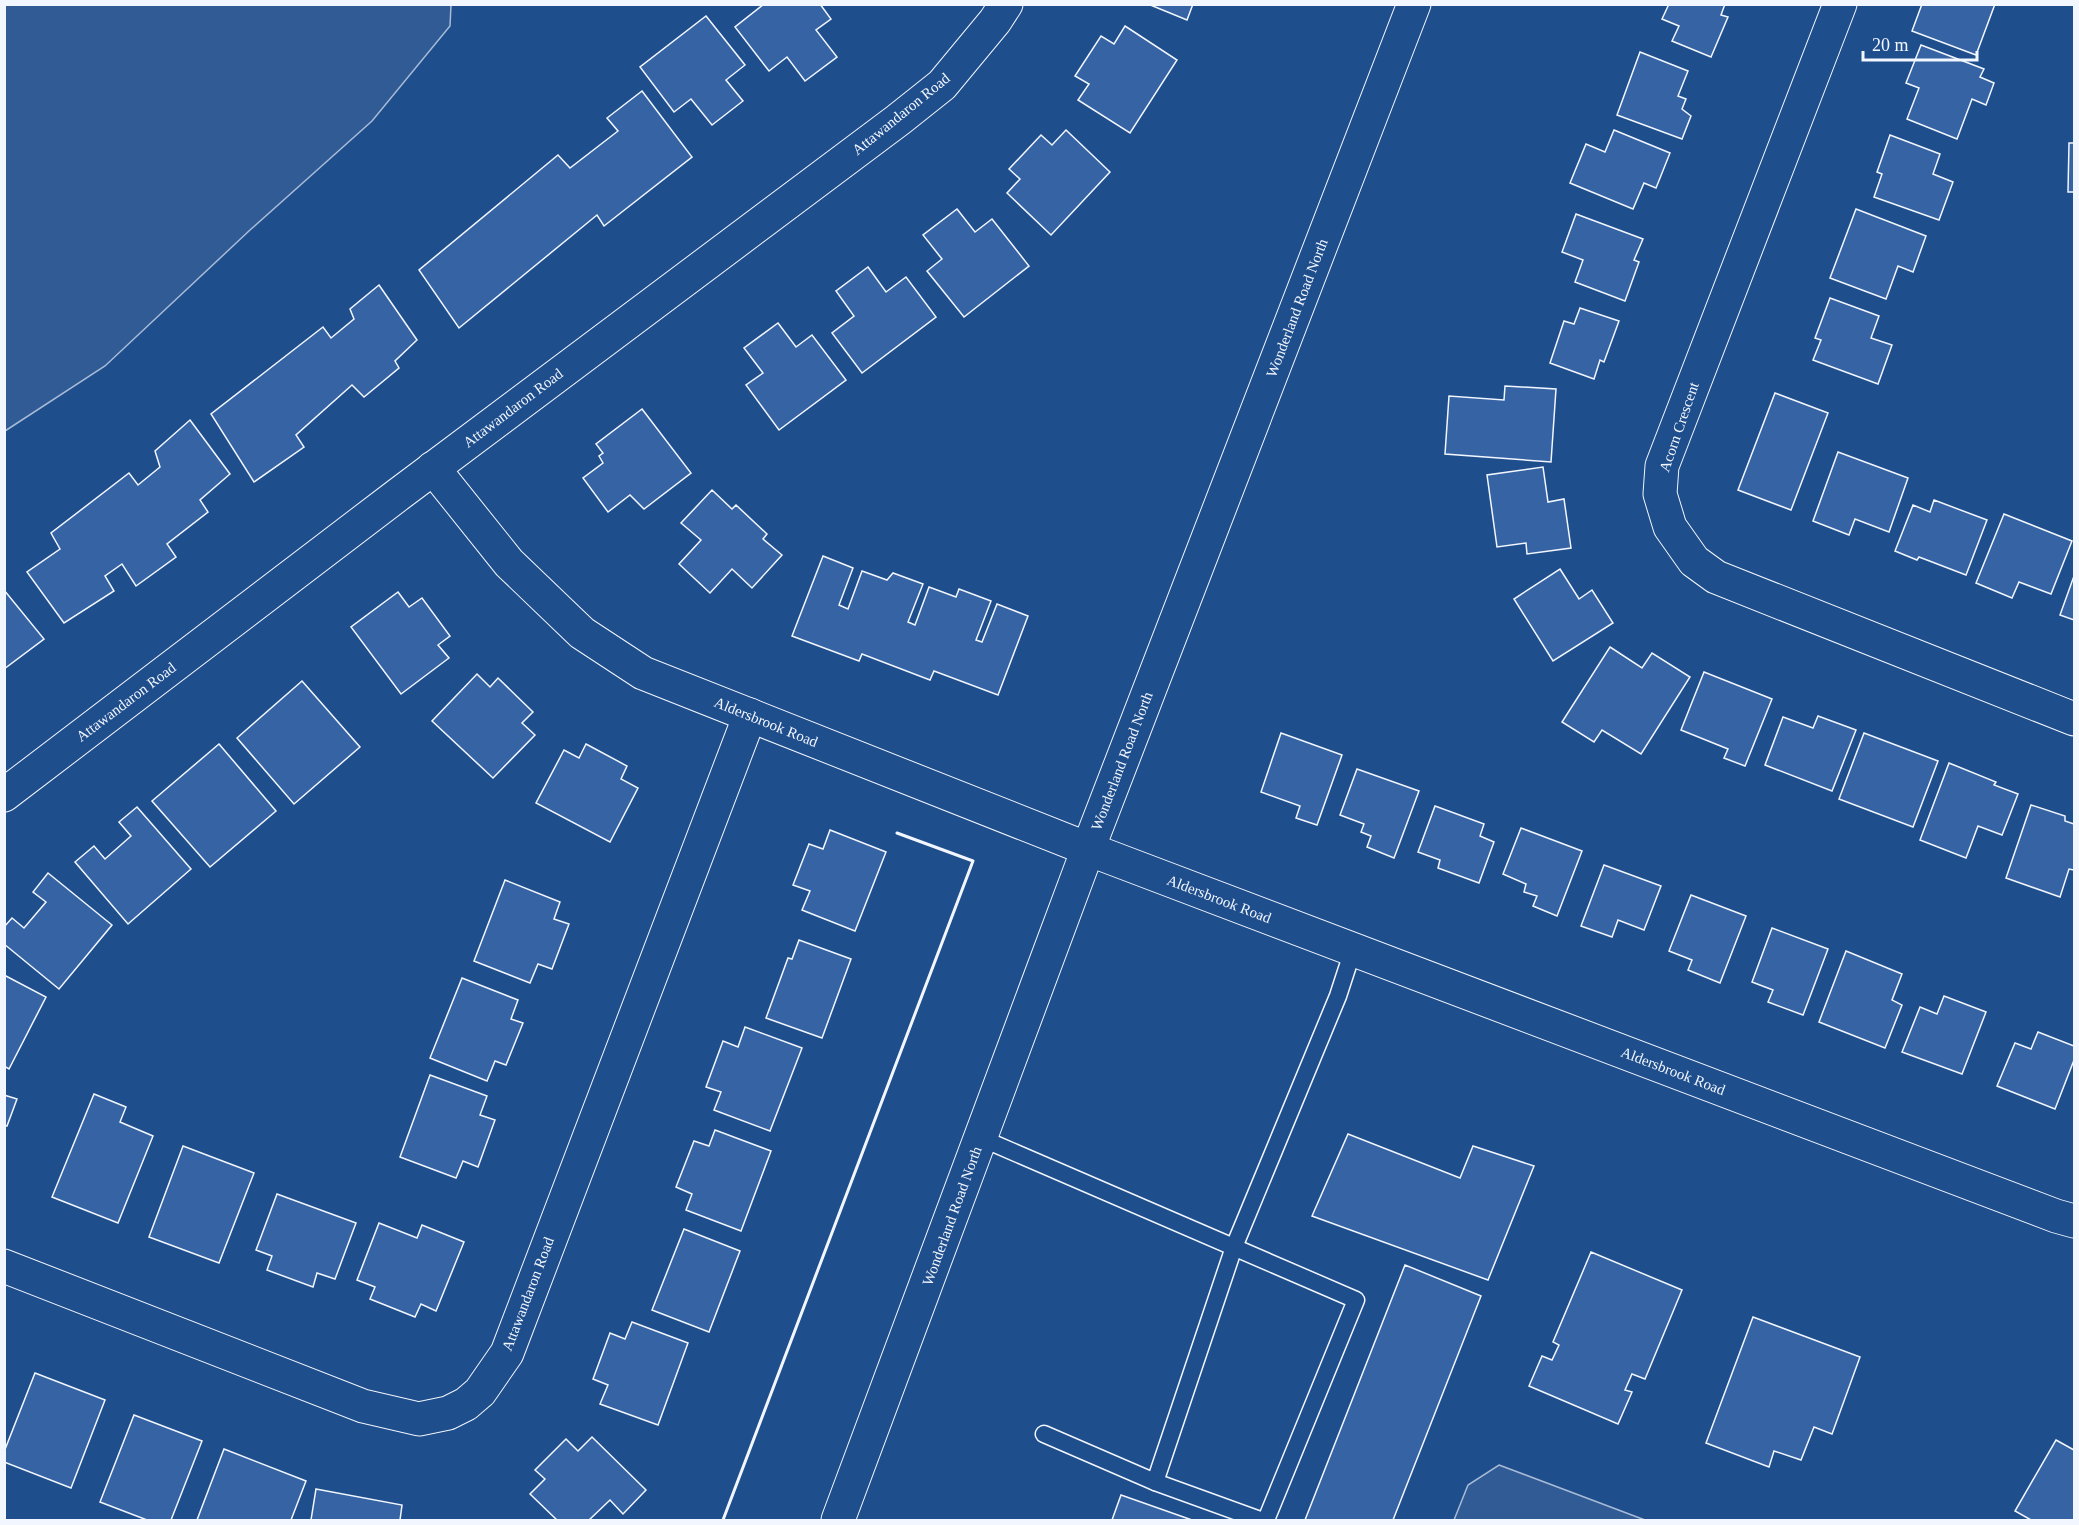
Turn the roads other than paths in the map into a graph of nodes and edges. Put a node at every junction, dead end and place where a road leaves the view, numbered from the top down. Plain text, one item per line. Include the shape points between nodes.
1 (1006, 4) edge
2 (1414, 4) edge
3 (1840, 4) edge
4 (433, 468) junction
5 (750, 715) junction
6 (2074, 719) edge
7 (4, 795) edge
8 (1088, 849) junction
9 (1353, 950) junction
10 (981, 1138) junction
11 (2074, 1221) edge
12 (1234, 1247) junction
13 (4, 1266) edge
14 (1044, 1434) dead end
15 (1155, 1482) junction
16 (838, 1521) edge
17 (1260, 1521) edge
18 (1266, 1521) edge

1 - 4 street, Attawandaron Road via 942,85
2 - 8 street, Wonderland Road North
3 - 6 street, Acorn Crescent via 1662,466 1660,494 1670,527 1694,561 1716,578
4 - 5 street, Aldersbrook Road via 509,563 582,633 643,673
4 - 7 street, Attawandaron Road
5 - 8 street, Aldersbrook Road
5 - 13 street, Attawandaron Road via 507,1353 480,1392 466,1404 448,1413 419,1419 363,1406
8 - 9 street, Aldersbrook Road
8 - 10 street, Wonderland Road North
9 - 11 street, Aldersbrook Road
9 - 12 lane via 1338,996
10 - 12 lane
10 - 16 street, Wonderland Road North
12 - 15 lane
12 - 18 lane via 1356,1300
14 - 15 lane
15 - 17 lane

